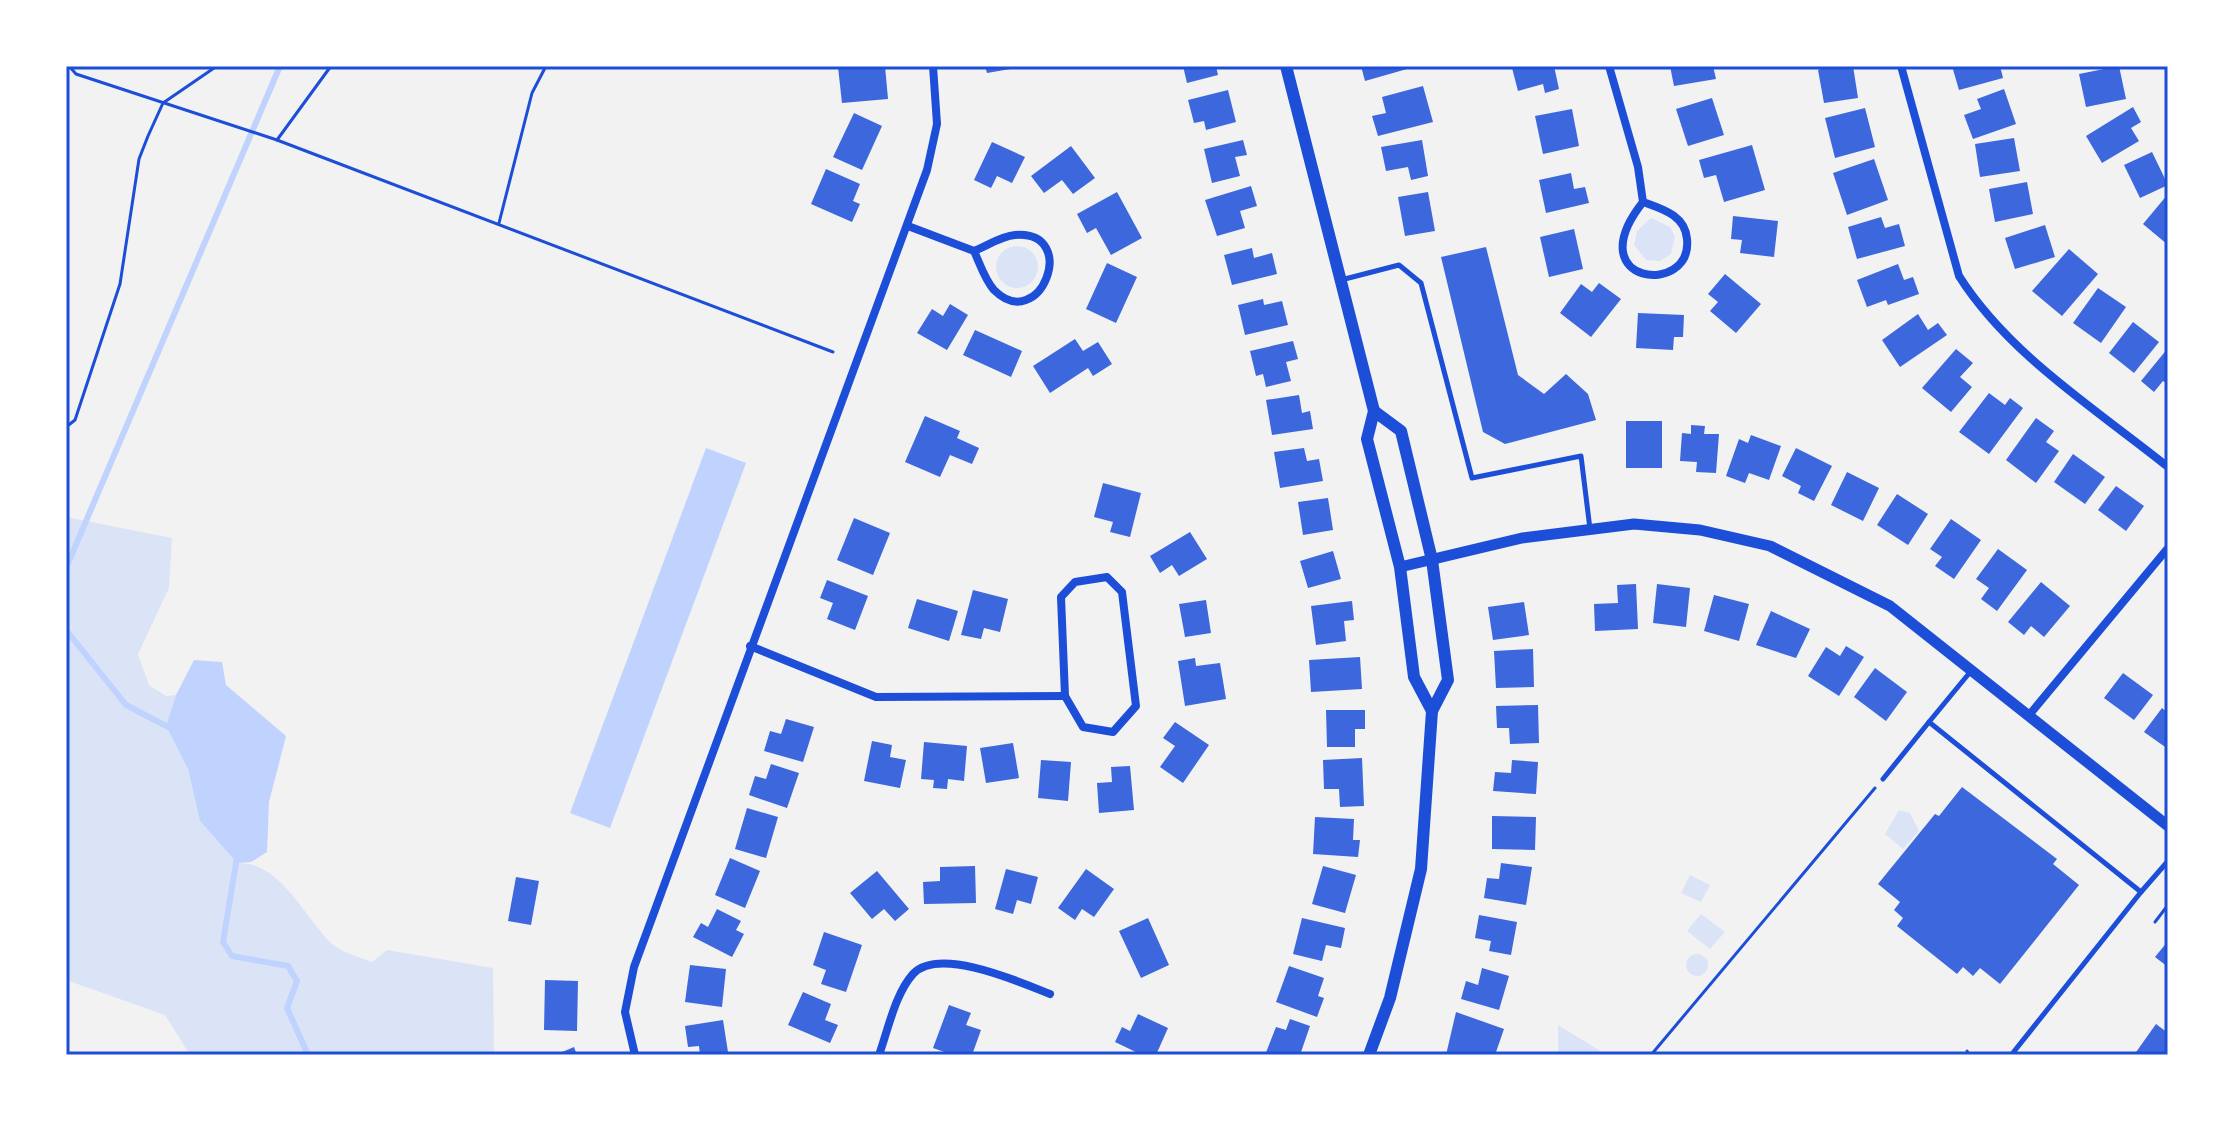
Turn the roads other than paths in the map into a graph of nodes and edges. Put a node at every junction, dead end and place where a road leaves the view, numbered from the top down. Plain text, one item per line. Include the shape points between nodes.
1 (933, 66) edge
2 (1286, 66) edge
3 (1609, 66) edge
4 (1901, 66) edge
5 (1643, 202) junction
6 (908, 226) junction
7 (974, 251) junction
8 (1341, 280) junction
9 (1374, 411) junction
10 (2168, 467) edge
11 (1590, 530) junction
12 (2168, 548) edge
13 (1432, 560) junction
14 (1400, 567) junction
15 (750, 646) junction
16 (1972, 670) junction
17 (1065, 696) junction
18 (1432, 711) junction
19 (2030, 714) junction
20 (1929, 722) junction
21 (1883, 779) road end
22 (2168, 826) edge
23 (2168, 861) edge
24 (2141, 892) junction
25 (1050, 994) dead end
26 (2012, 1054) edge
27 (635, 1055) edge
28 (879, 1055) edge
29 (1369, 1055) edge

1 - 6 street via 937,124
2 - 8 main road
3 - 5 street
4 - 10 street via 1959,276 1978,305 2007,337
5 - 5 street via 1623,230 1622,250 1641,273 1662,275 1680,264 1687,234 1675,216
6 - 7 street
6 - 15 street
7 - 7 street via 1001,296 1023,300 1034,296 1048,279 1045,249 1029,236 1008,236
8 - 9 main road
8 - 11 lane via 1399,265 1421,283 1472,478 1581,456
9 - 13 main road via 1401,431
9 - 14 main road via 1367,439
11 - 13 street via 1522,538
11 - 16 street via 1647,525 1770,546 1890,606
12 - 19 street
13 - 14 street
13 - 18 main road via 1448,680
14 - 18 main road via 1414,677
15 - 17 street via 876,697
15 - 27 street via 634,967 625,1012
16 - 19 street
16 - 20 lane
17 - 17 street via 1083,727 1113,732 1136,706 1122,592 1107,577 1075,582 1061,597
18 - 29 main road via 1421,869 1390,998
19 - 22 street
20 - 21 lane
20 - 24 lane
23 - 24 lane
24 - 26 lane
25 - 28 street via 944,961 914,972

